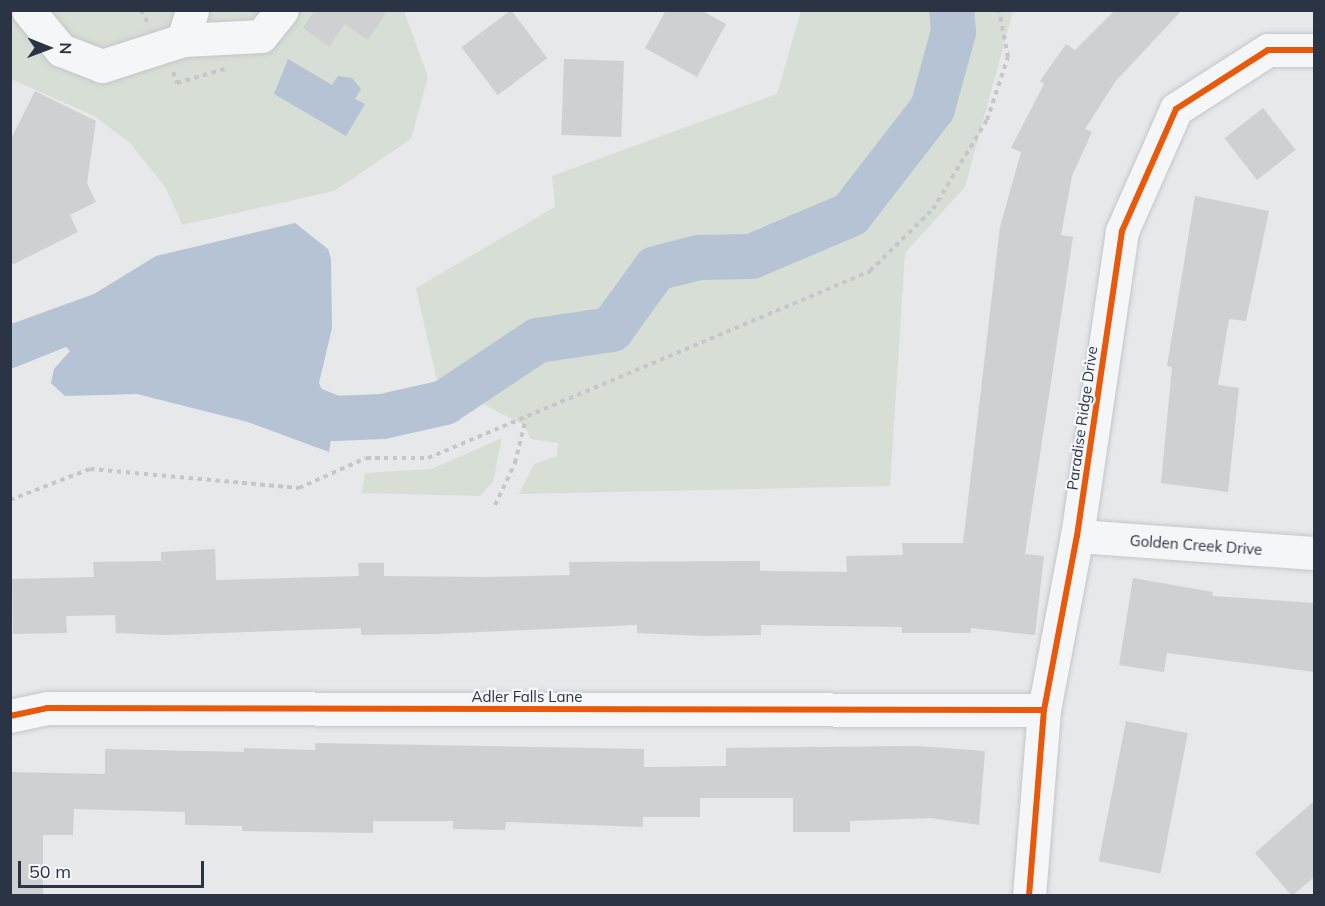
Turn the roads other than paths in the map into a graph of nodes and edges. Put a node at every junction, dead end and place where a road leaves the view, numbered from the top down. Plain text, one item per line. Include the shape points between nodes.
1 (28, 10) edge
2 (282, 10) edge
3 (188, 25) edge
4 (1314, 50) edge
5 (1077, 536) junction
6 (1314, 553) edge
7 (1044, 710) junction
8 (10, 716) edge
9 (1029, 896) edge

1 - 3 street via 61,50 102,66
2 - 3 street via 261,36
4 - 5 street, Paradise Ridge Drive via 1268,50 1176,109 1122,231
5 - 6 street, Golden Creek Drive
5 - 7 street, Paradise Ridge Drive
7 - 8 street, Adler Falls Lane via 47,708
7 - 9 street, Paradise Ridge Drive

